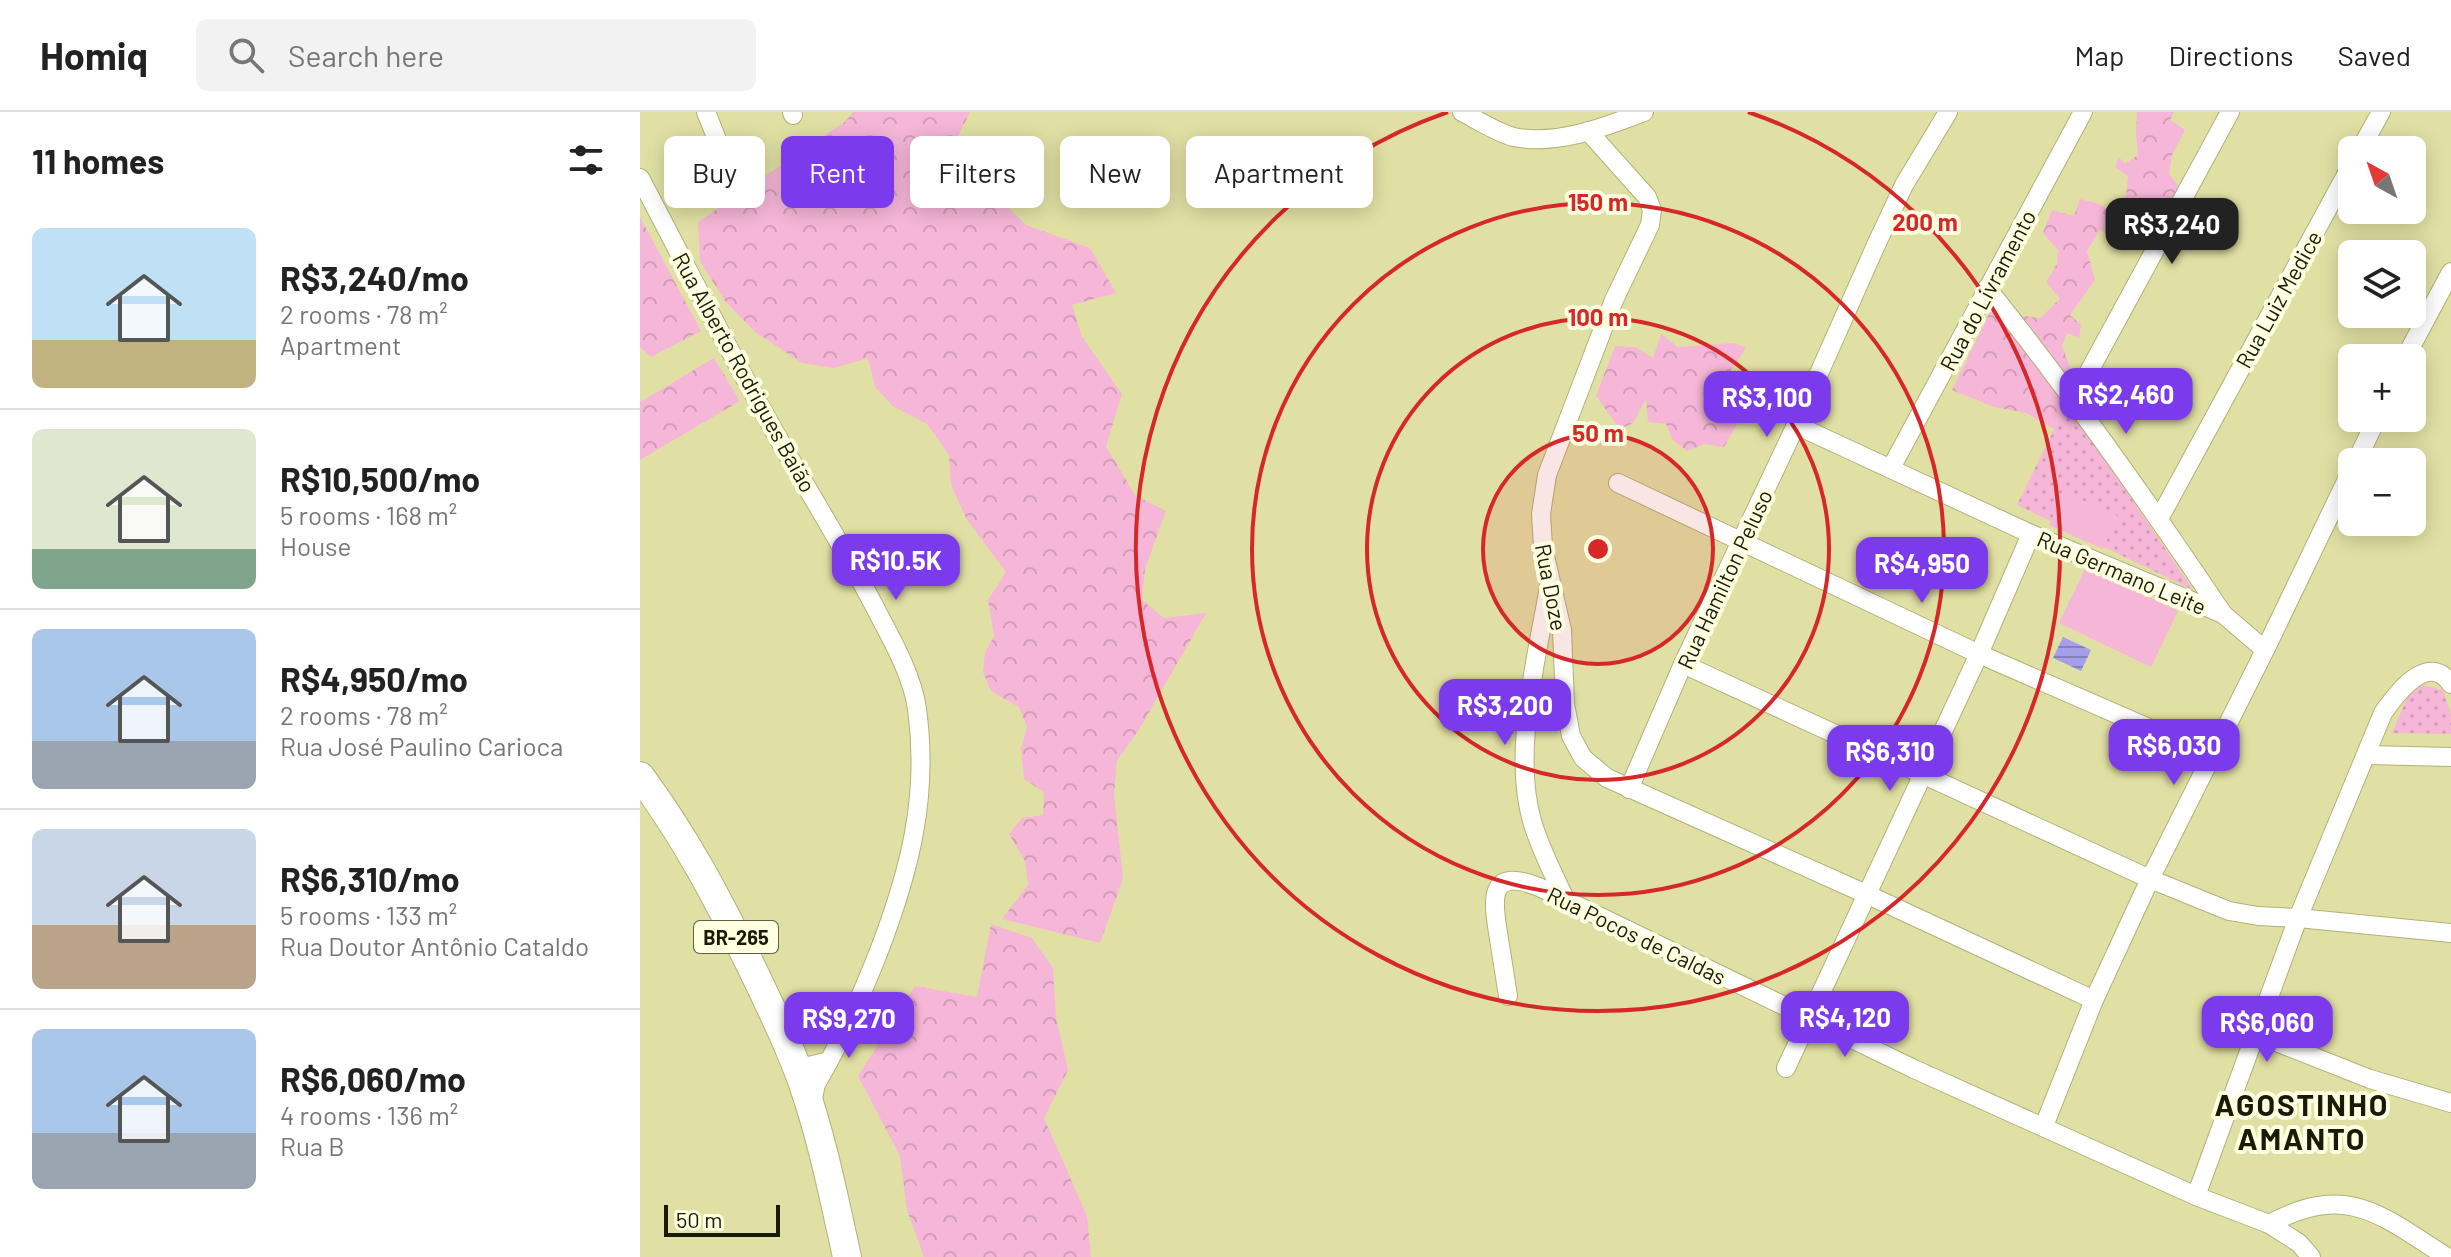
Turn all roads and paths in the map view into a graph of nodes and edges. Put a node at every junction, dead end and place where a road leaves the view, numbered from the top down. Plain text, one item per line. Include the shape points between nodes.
1 (706, 112) edge
2 (1462, 112) edge
3 (1644, 112) edge
4 (1948, 112) edge
5 (2083, 112) edge
6 (2230, 112) edge
7 (2381, 112) edge
8 (1588, 131) junction
9 (716, 136) edge
10 (2368, 136) edge
11 (640, 178) edge
12 (2338, 190) edge
13 (2451, 272) edge
14 (1987, 288) junction
15 (2412, 344) edge
16 (2074, 399) junction
17 (1796, 425) junction
18 (1891, 468) junction
19 (1618, 483) dead end
20 (2338, 498) edge
21 (2159, 519) junction
22 (2031, 534) junction
23 (1741, 543) junction
24 (1550, 580) junction
25 (2223, 614) junction
26 (2265, 650) junction
27 (1979, 654) junction
28 (1683, 664) junction
29 (2451, 684) edge
30 (2367, 755) junction
31 (2213, 756) junction
32 (2451, 757) edge
33 (1922, 775) junction
34 (640, 776) edge
35 (1629, 789) junction
36 (2150, 879) junction
37 (1866, 894) junction
38 (1566, 901) junction
39 (2298, 918) junction
40 (2451, 933) edge
41 (1508, 996) dead end
42 (2094, 1000) junction
43 (1809, 1018) junction
44 (2256, 1034) junction
45 (791, 1054) junction
46 (829, 1061) junction
47 (1786, 1068) dead end
48 (2451, 1103) edge
49 (810, 1110) junction
50 (2044, 1126) junction
51 (2196, 1196) junction
52 (2269, 1224) junction
53 (847, 1257) edge
54 (2311, 1257) edge
55 (2447, 1257) edge

1 - 9 street
2 - 8 street via 1512,137
3 - 8 street
4 - 17 street, Rua Hamilton Peluso via 1904,185
5 - 14 street, Rua do Livramento
6 - 16 street
7 - 10 street
8 - 24 street, Rua Doze via 1647,197 1652,210 1547,475 1541,514
11 - 46 street, Rua Alberto Rodrigues Baião via 865,588 898,652 917,705 922,757 909,862 859,1003
12 - 21 street, Rua Luiz Medice
13 - 15 street
14 - 16 street
14 - 18 street, Rua do Livramento
16 - 21 street
17 - 18 street, Rua Germano Leite
17 - 23 street, Rua Hamilton Peluso
18 - 22 street, Rua Germano Leite
19 - 23 street
20 - 26 street
21 - 25 street
22 - 25 street, Rua Germano Leite
22 - 27 street
23 - 27 street
23 - 28 street, Rua Hamilton Peluso
24 - 35 street, Rua Doze via 1562,630 1571,736 1583,758
24 - 38 street via 1527,711 1525,773 1531,819
25 - 26 street, Rua Germano Leite
26 - 31 street
27 - 31 street
27 - 33 street
28 - 33 street
28 - 35 street, Rua Hamilton Peluso
29 - 30 street via 2437,672 2428,672 2399,690 2383,713
30 - 32 street
30 - 39 street
31 - 36 street
33 - 36 street
33 - 37 street
34 - 45 main road, BR-265 via 699,864
35 - 37 street, Rua Doze
36 - 39 street via 2229,911
36 - 42 street
37 - 42 street, Rua Doze
37 - 43 street
38 - 41 street, Rua Pocos de Caldas via 1525,881 1506,881 1499,887 1495,908
38 - 43 street, Rua Pocos de Caldas
39 - 40 street
39 - 44 street
42 - 50 street
43 - 47 street
43 - 50 street, Rua Pocos de Caldas
44 - 48 street via 2358,1075
44 - 51 street
45 - 46 street via 805,1067
45 - 49 main road, BR-265
46 - 49 street, Rua Alberto Rodrigues Baião
49 - 53 main road, BR-265
50 - 51 street, Rua Pocos de Caldas
51 - 52 street, Rua Pocos de Caldas
52 - 54 street, Rua Pocos de Caldas via 2287,1233
52 - 55 street via 2309,1207 2364,1208

